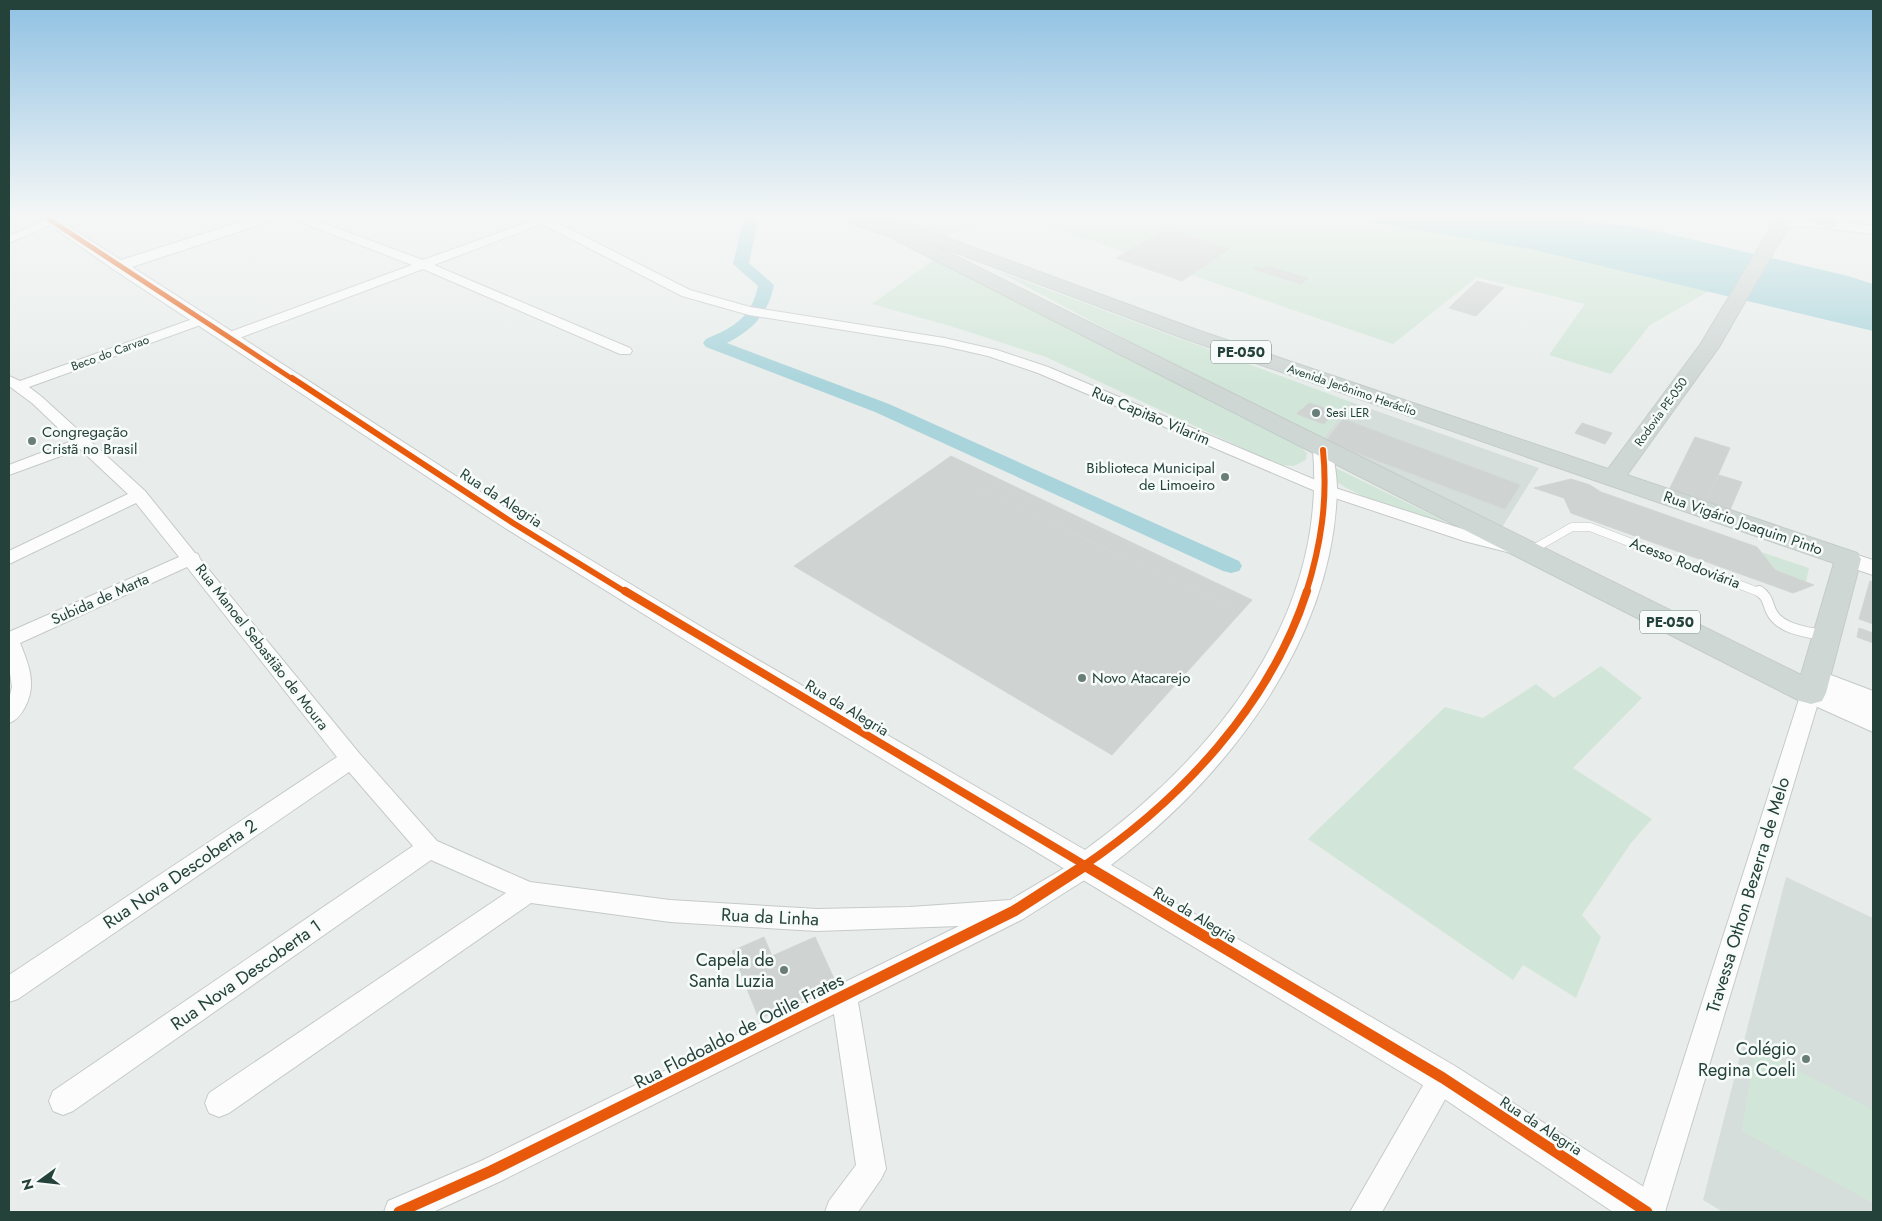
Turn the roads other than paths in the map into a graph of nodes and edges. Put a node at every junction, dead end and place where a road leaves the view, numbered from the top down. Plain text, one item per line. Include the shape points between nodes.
1 (126, 271) edge
2 (404, 271) edge
3 (438, 271) edge
4 (643, 271) edge
5 (970, 271) edge
6 (1021, 271) edge
7 (1751, 271) edge
8 (202, 320) junction
9 (1193, 335) junction
10 (229, 338) junction
11 (625, 351) dead end
12 (1168, 372) junction
13 (14, 383) edge
14 (82, 443) junction
15 (1323, 450) junction
16 (9, 470) edge
17 (1613, 478) junction
18 (1326, 490) junction
19 (139, 495) junction
20 (1529, 551) junction
21 (9, 558) edge
22 (192, 558) junction
23 (1848, 559) junction
24 (1873, 568) edge
25 (1828, 636) junction
26 (9, 640) edge
27 (1813, 685) junction
28 (1873, 701) edge
29 (9, 715) edge
30 (1873, 722) edge
31 (351, 759) junction
32 (429, 848) junction
33 (1086, 867) junction
34 (528, 892) junction
35 (1014, 911) junction
36 (9, 990) edge
37 (844, 995) junction
38 (1443, 1078) junction
39 (63, 1101) dead end
40 (219, 1103) dead end
41 (399, 1212) edge
42 (840, 1212) edge
43 (1365, 1212) edge
44 (1648, 1212) edge

1 - 8 street, Rua da Alegria
2 - 10 street
3 - 11 street
4 - 18 street, Rua Capitão Vilarim via 686,293 749,311 944,342 1002,356
5 - 12 main road, PE-050
6 - 9 main road, Avenida Jerônimo Heráclio / PE-050
7 - 17 main road, Rodovia PE-050 via 1709,347
8 - 10 street, Rua da Alegria
8 - 13 street, Beco do Carvao
9 - 12 main road via 1174,338 1163,347
9 - 17 main road, Avenida Jerônimo Heráclio / PE-050
10 - 33 street, Rua da Alegria via 513,523
12 - 15 main road, PE-050
13 - 14 street, Rua Manoel Sebastião de Moura
14 - 16 street
14 - 19 street, Rua Manoel Sebastião de Moura
15 - 18 street
15 - 20 main road, PE-050
17 - 23 main road, Rua Vigário Joaquim Pinto / PE-050
18 - 20 street, Rua Capitão Vilarim via 1470,537
18 - 33 street via 1320,538 1310,578 1297,622 1280,660 1221,744 1141,825
19 - 21 street
19 - 22 street, Rua Manoel Sebastião de Moura
20 - 25 lane, Acesso Rodoviária via 1572,528 1590,527 1757,590 1769,600 1773,615 1780,621
20 - 27 main road, PE-050
22 - 26 street, Subida de Marta
22 - 31 street, Rua Manoel Sebastião de Moura
23 - 24 street, Rua Vigário Joaquim Pinto
23 - 25 main road
25 - 27 main road
26 - 29 street via 23,679 21,696
27 - 28 street
27 - 30 street
27 - 44 street, Travessa Othon Bezerra de Melo
31 - 32 street, Rua Manoel Sebastião de Moura
31 - 36 street, Rua Nova Descoberta 2
32 - 34 street, Rua Manoel Sebastião de Moura
32 - 39 street, Rua Nova Descoberta 1
33 - 35 street, Rua Flodoaldo de Odile Frates
33 - 38 street, Rua da Alegria
34 - 35 street, Rua da Linha via 670,910 817,920
34 - 40 street
35 - 37 street, Rua Flodoaldo de Odile Frates
37 - 41 street, Rua Flodoaldo de Odile Frates via 491,1171
37 - 42 street via 871,1169
38 - 43 street
38 - 44 street, Rua da Alegria

